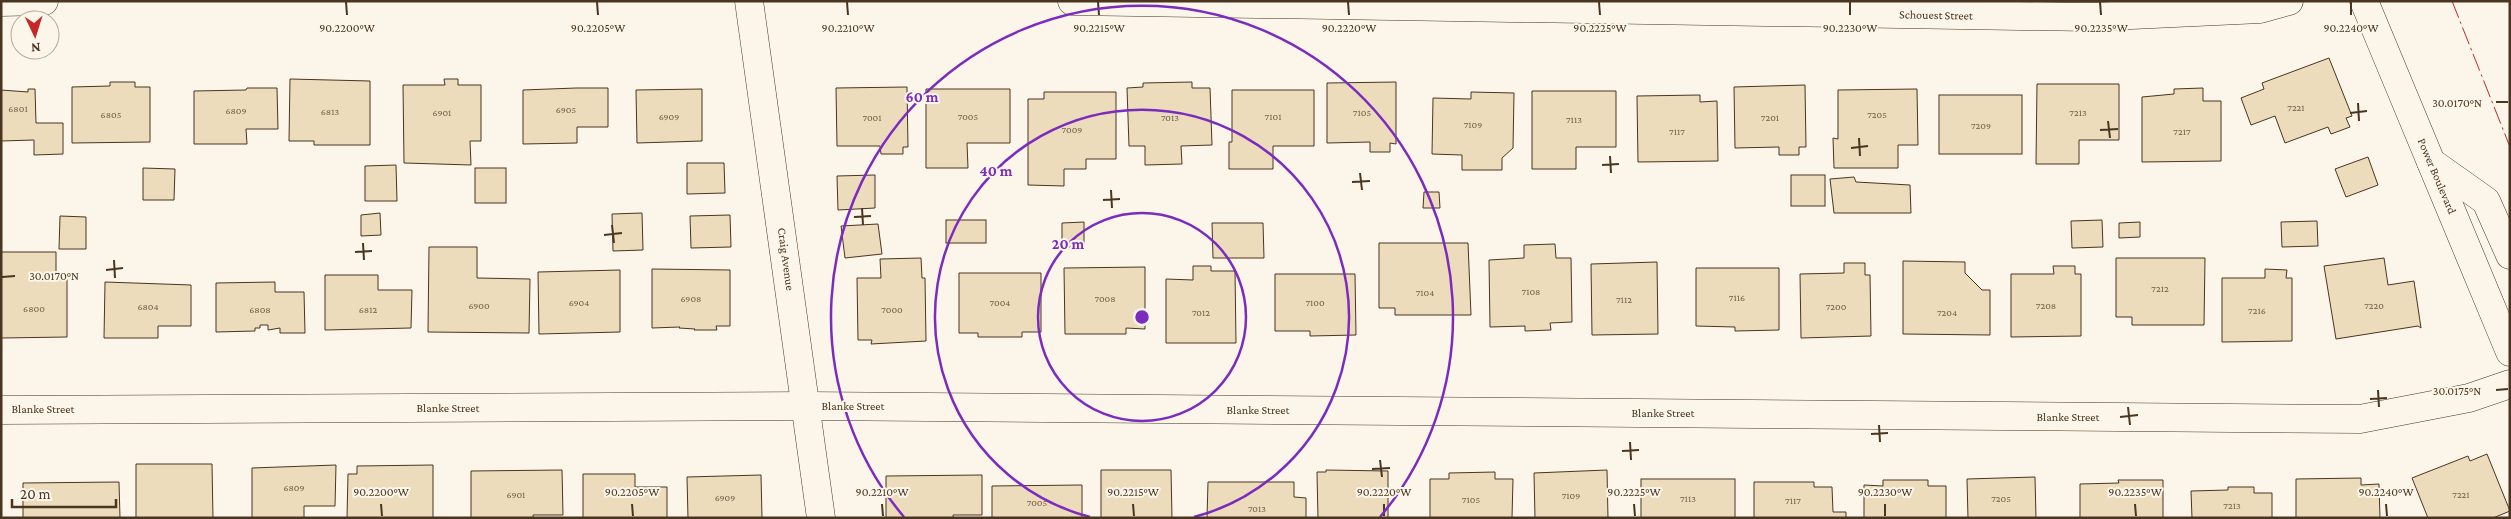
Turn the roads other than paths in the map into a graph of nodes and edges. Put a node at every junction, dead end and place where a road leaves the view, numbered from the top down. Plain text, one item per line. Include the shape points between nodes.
1 (44, 1) edge
2 (748, 1) edge
3 (1072, 1) edge
4 (2289, 1) edge
5 (2364, 1) edge
6 (1, 2) edge
7 (2431, 162) junction
8 (2510, 255) edge
9 (2510, 352) edge
10 (2510, 384) edge
11 (807, 406) junction
12 (1, 410) edge
13 (821, 518) edge

1 - 6 street
2 - 11 street, Craig Avenue
3 - 4 street, Schouest Street via 2089,18 2260,9
5 - 7 street, Power Boulevard
7 - 8 street via 2486,201
7 - 9 street, Power Boulevard
10 - 11 street, Blanke Street via 2470,398 2360,419
11 - 12 street, Blanke Street
11 - 13 street, Craig Avenue

